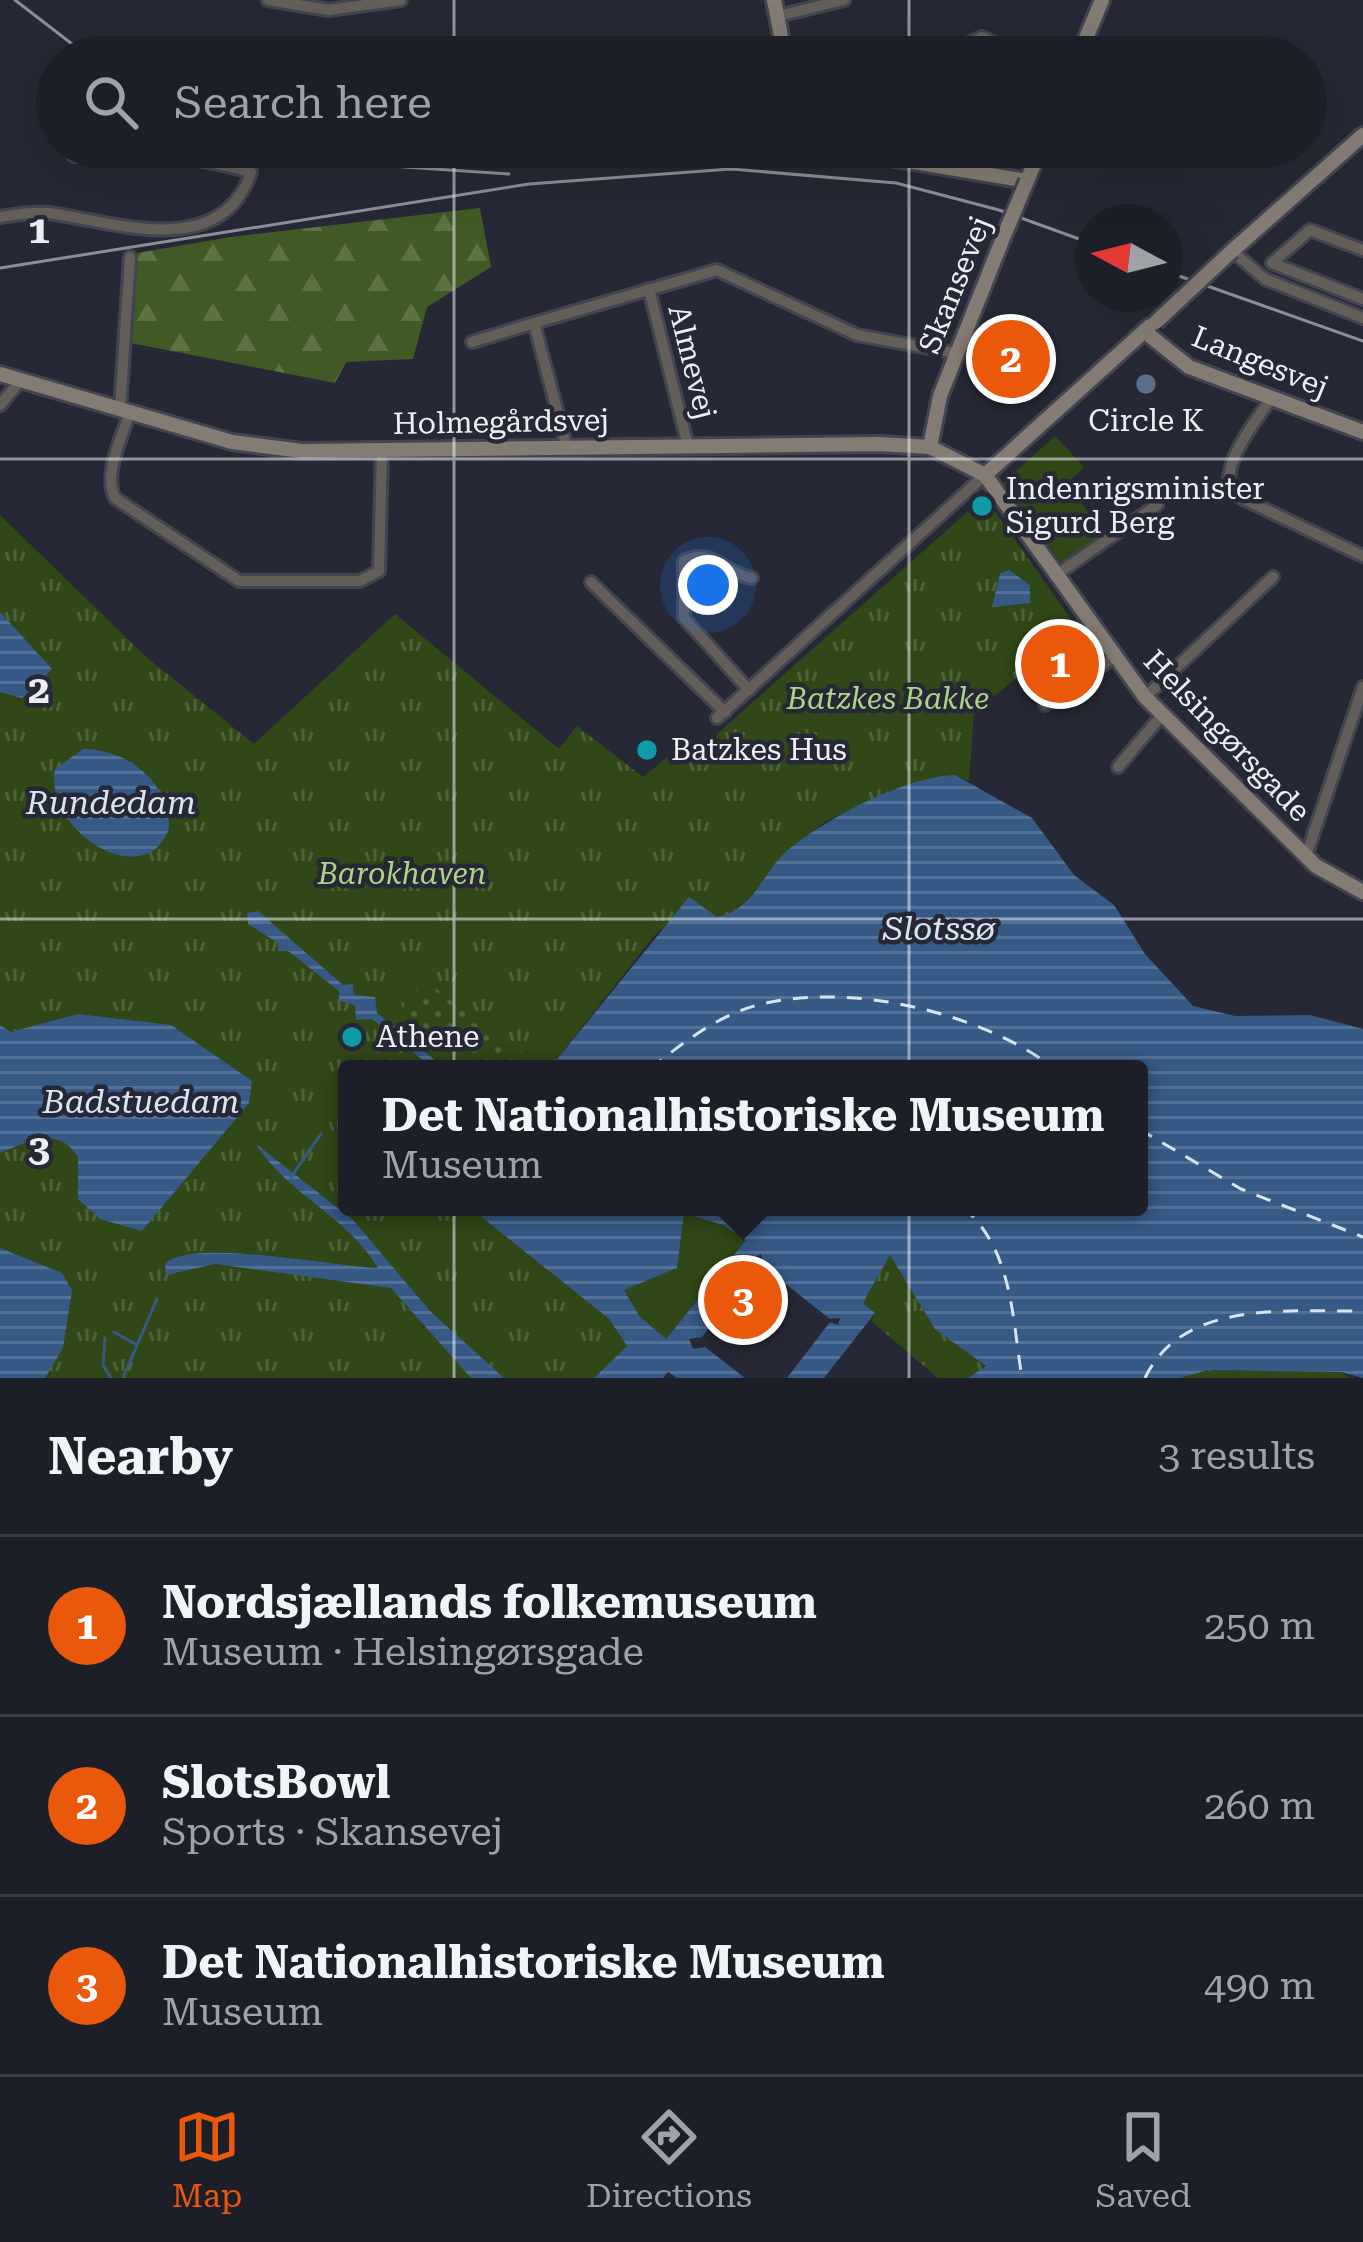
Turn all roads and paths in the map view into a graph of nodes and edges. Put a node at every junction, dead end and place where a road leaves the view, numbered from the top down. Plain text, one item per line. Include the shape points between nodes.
1 (268, 0) edge
2 (401, 0) edge
3 (844, 0) edge
4 (1102, 0) edge
5 (776, 8) edge
6 (1087, 36) edge
7 (1363, 135) edge
8 (1327, 167) edge
9 (236, 168) edge
10 (949, 168) edge
11 (1032, 168) edge
12 (1325, 168) edge
13 (1027, 181) junction
14 (0, 217) edge
15 (1232, 250) junction
16 (1363, 250) edge
17 (130, 257) dead end
18 (649, 289) junction
19 (1363, 299) edge
20 (1363, 318) edge
21 (534, 322) junction
22 (1150, 327) junction
23 (472, 342) dead end
24 (956, 353) junction
25 (0, 374) edge
26 (21, 380) junction
27 (1270, 398) junction
28 (0, 405) edge
29 (125, 411) junction
30 (1363, 432) edge
31 (688, 446) junction
32 (929, 447) junction
33 (567, 448) junction
34 (382, 450) junction
35 (985, 476) junction
36 (1157, 505) dead end
37 (1363, 556) edge
38 (1056, 575) junction
39 (1273, 577) dead end
40 (752, 578) dead end
41 (591, 582) dead end
42 (1114, 656) junction
43 (1363, 687) edge
44 (749, 689) junction
45 (1145, 698) junction
46 (1045, 705) dead end
47 (1162, 715) junction
48 (1118, 766) dead end
49 (1306, 856) junction
50 (1363, 892) edge

1 - 2 street via 329,10
3 - 5 street
4 - 6 street
7 - 8 street
9 - 14 street via 251,172 223,218 125,231 57,214
10 - 13 street
11 - 13 street, Skansevej
12 - 15 street
13 - 24 street, Skansevej, bridge
15 - 20 street via 1265,279
15 - 22 street, bridge
16 - 19 street via 1310,230 1272,263
17 - 29 street
18 - 21 street
18 - 24 street via 718,270 857,335
18 - 31 street, Almevej
21 - 23 street
21 - 33 street
22 - 27 street, Langesvej via 1189,367
22 - 35 street
24 - 32 street, Skansevej
25 - 26 street, Holmegårdsvej
26 - 28 street
26 - 29 street, Holmegårdsvej
27 - 30 street, Langesvej
27 - 37 street via 1228,470 1228,486
29 - 34 street, Holmegårdsvej via 263,448
29 - 34 street via 110,481 116,498 238,581 374,575 381,561
31 - 32 street, Holmegårdsvej
31 - 33 street, Holmegårdsvej
32 - 35 street, Holmegårdsvej
33 - 34 street, Holmegårdsvej
35 - 38 street, Helsingørsgade
35 - 44 street
36 - 38 street
38 - 42 street, Helsingørsgade
39 - 45 street
40 - 44 street via 695,556 684,561 680,605
41 - 44 street via 721,715
42 - 45 street, Helsingørsgade
42 - 46 street, Helsingørsgade
43 - 49 street
45 - 47 street, Helsingørsgade
47 - 48 street
47 - 49 street, Helsingørsgade
49 - 50 street, Helsingørsgade

